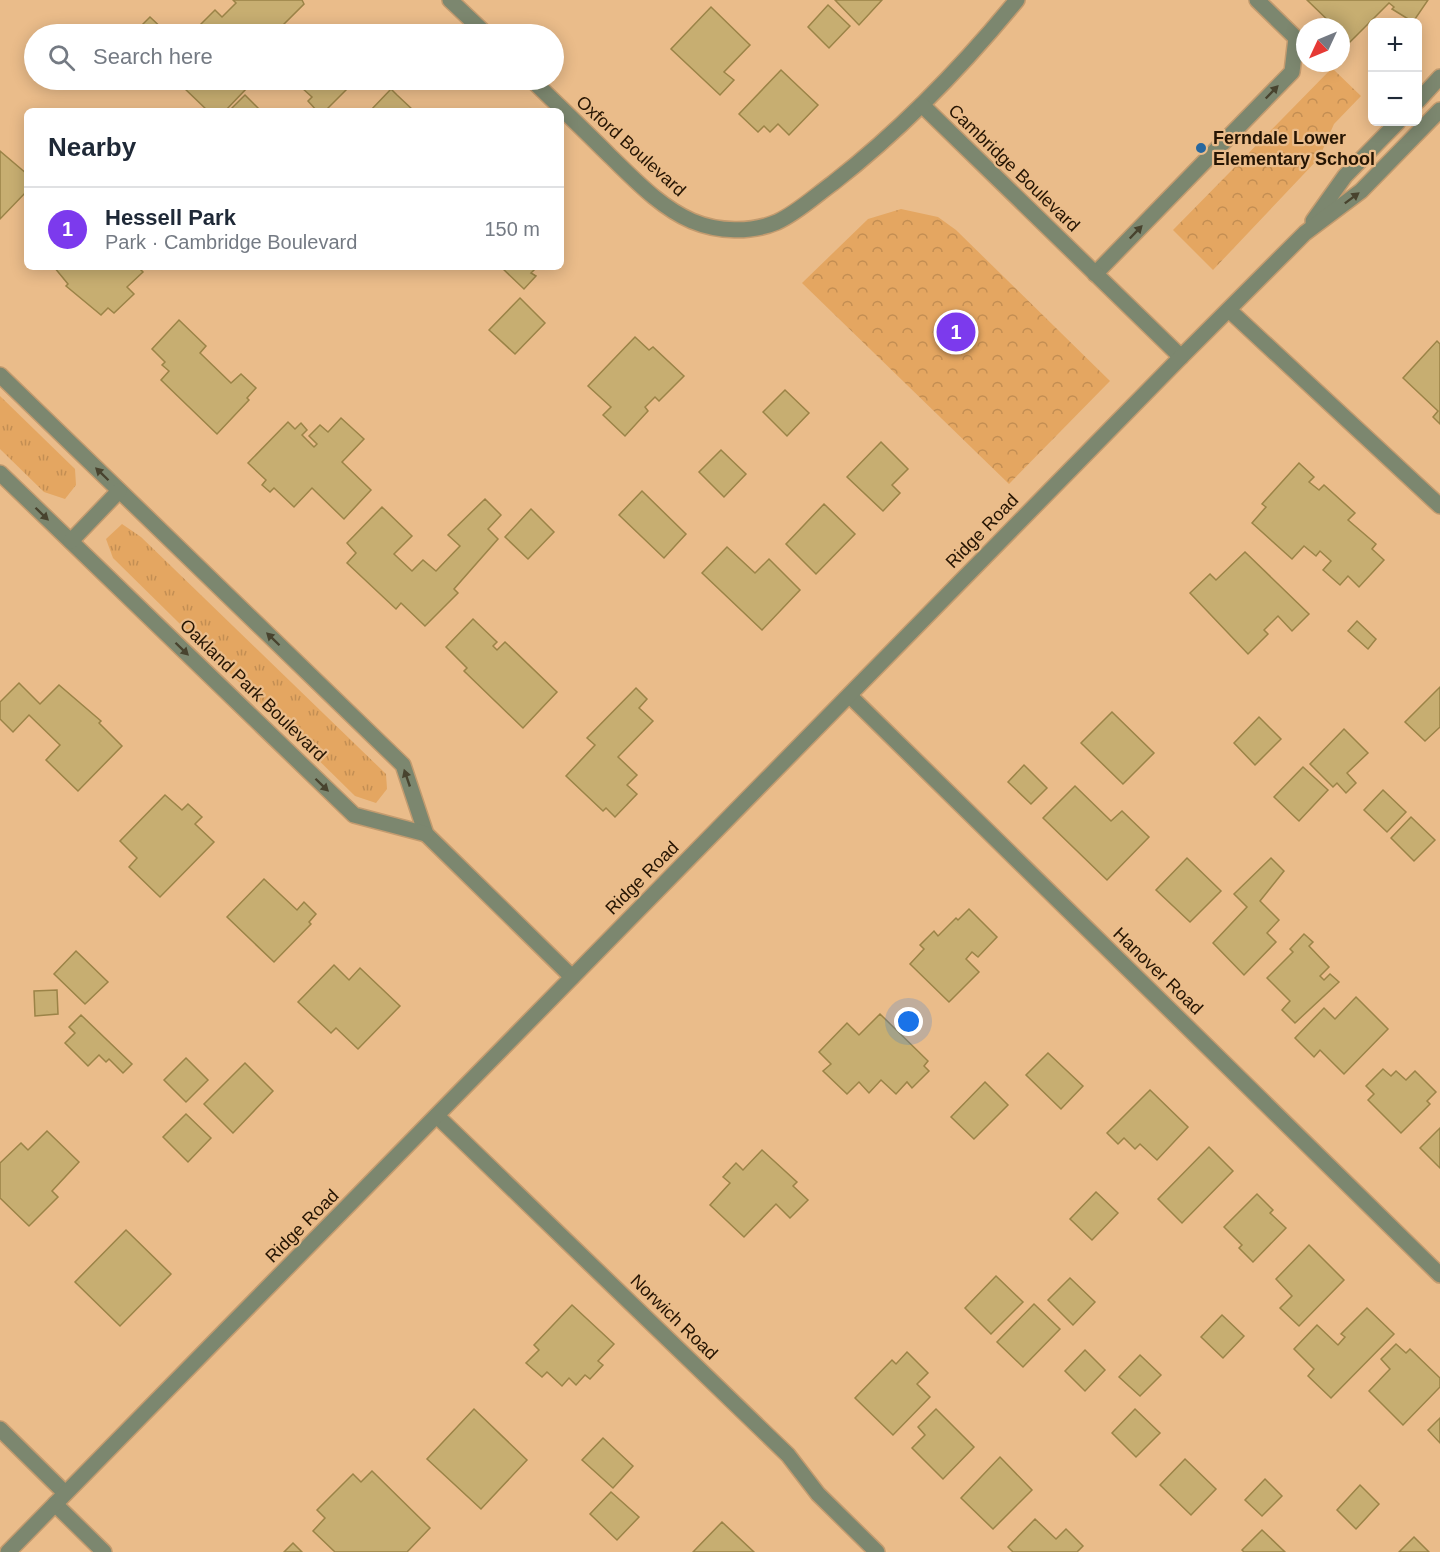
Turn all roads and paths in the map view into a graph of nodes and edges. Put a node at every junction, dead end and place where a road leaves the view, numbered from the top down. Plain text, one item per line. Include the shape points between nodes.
1 (450, 0) edge
2 (1017, 0) edge
3 (1257, 0) edge
4 (475, 24) edge
5 (1440, 77) edge
6 (542, 90) edge
7 (1422, 97) edge
8 (922, 105) junction
9 (561, 108) edge
10 (1440, 110) edge
11 (564, 111) edge
12 (1394, 126) edge
13 (1305, 233) junction
14 (1095, 274) junction
15 (1229, 310) junction
16 (1180, 357) junction
17 (0, 375) edge
18 (0, 473) edge
19 (120, 491) junction
20 (1440, 506) edge
21 (70, 541) junction
22 (850, 696) junction
23 (426, 834) junction
24 (572, 977) junction
25 (437, 1116) junction
26 (1440, 1275) edge
27 (0, 1429) edge
28 (60, 1498) junction
29 (8, 1552) edge
30 (104, 1552) edge
31 (877, 1552) edge

1 - 4 street
2 - 8 street, Cambridge Boulevard
14 -> 3 street via 1292,72 1296,38
5 - 7 street
6 - 9 street, Oxford Boulevard
8 - 11 street, Oxford Boulevard via 880,145 797,209 777,222 737,230 694,222 675,212 641,186
8 - 14 street, Cambridge Boulevard
13 -> 10 street, Ridge Road via 1361,191
12 - 13 street, Ridge Road via 1345,176
13 - 15 street, Ridge Road
14 - 16 street, Cambridge Boulevard
15 - 16 street, Ridge Road
15 - 20 street
16 - 22 street, Ridge Road
19 -> 17 street, Oakland Park Boulevard
18 -> 21 street, Oakland Park Boulevard
19 - 21 street
23 -> 19 street, Oakland Park Boulevard via 403,765
21 -> 23 street, Oakland Park Boulevard via 354,815
22 - 24 street, Ridge Road
22 - 26 street, Hanover Road
23 - 24 street, Oakland Park Boulevard
24 - 25 street, Ridge Road
25 - 28 street, Ridge Road
25 - 31 street, Norwich Road via 788,1455 818,1494
27 - 28 street
28 - 29 street, Ridge Road
28 - 30 street

